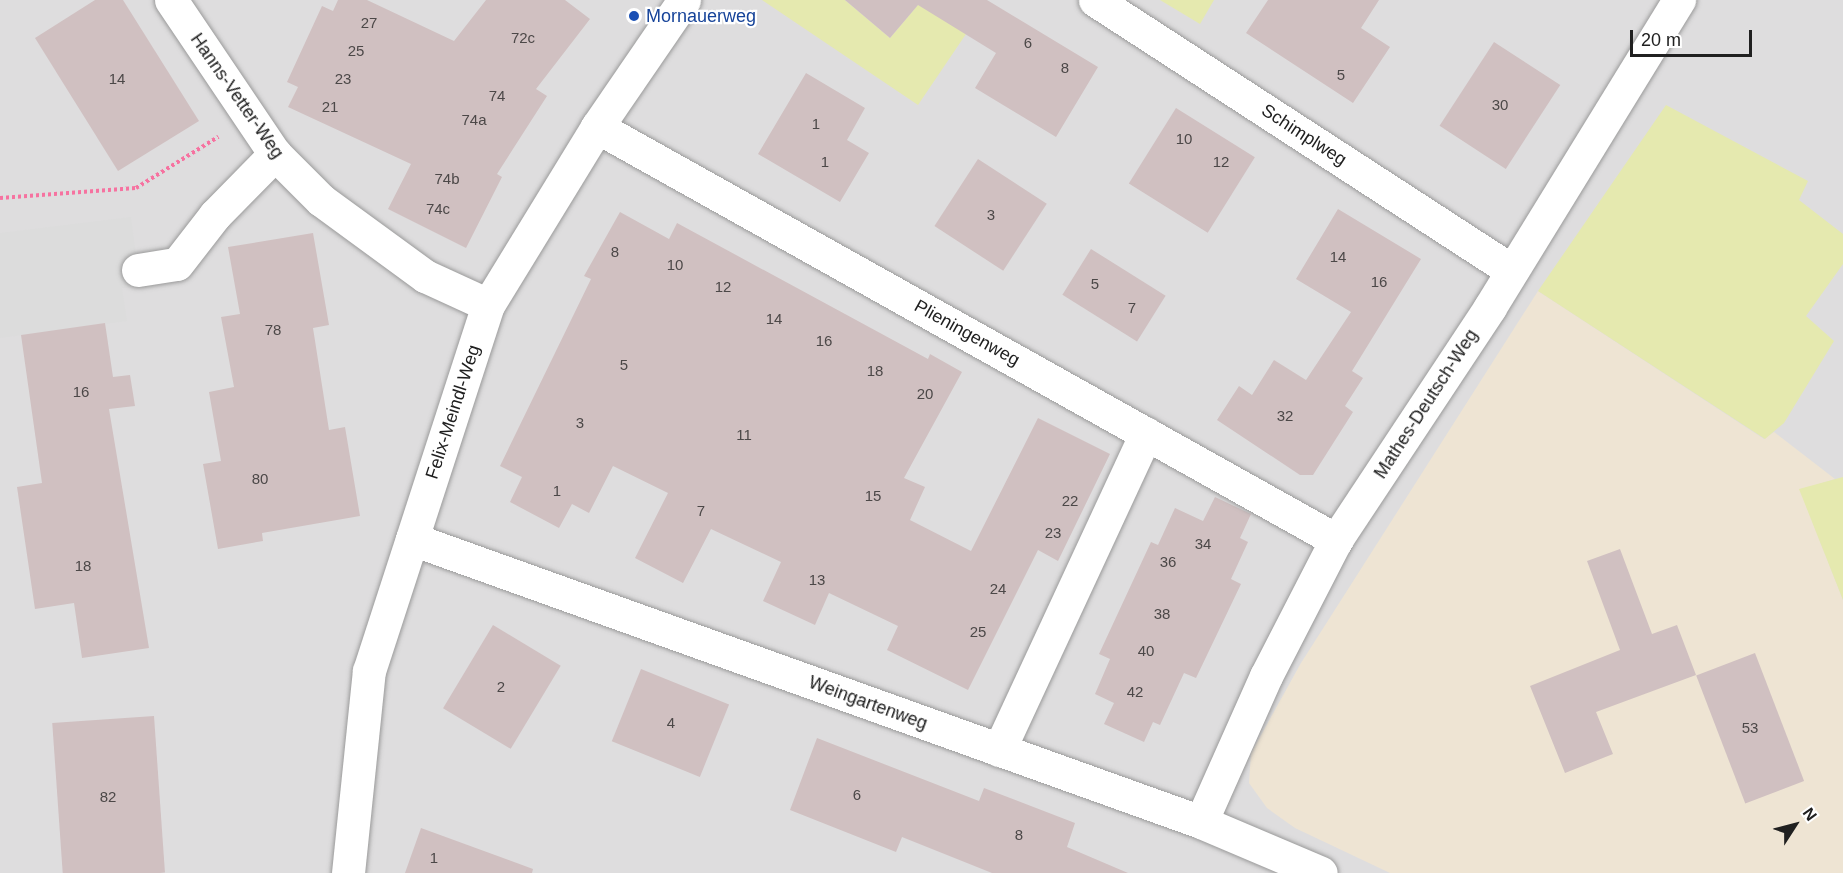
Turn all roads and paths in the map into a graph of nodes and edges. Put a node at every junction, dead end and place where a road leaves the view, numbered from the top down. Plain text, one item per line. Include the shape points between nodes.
1 (171, 0) edge
2 (684, 0) edge
3 (1095, 0) edge
4 (1679, 0) edge
5 (250, 118) junction
6 (597, 127) junction
7 (275, 154) junction
8 (0, 198) edge
9 (138, 270) dead end
10 (1512, 271) junction
11 (488, 305) junction
12 (1146, 433) junction
13 (412, 539) junction
14 (1336, 540) junction
15 (999, 750) junction
16 (1201, 822) junction
17 (348, 873) edge
18 (1321, 873) edge

1 - 5 street, Hanns-Vetter-Weg
2 - 6 street, Felix-Meindl-Weg
3 - 10 street, Schimplweg
4 - 10 street, Mathes-Deutsch-Weg
5 - 7 street, Hanns-Vetter-Weg
5 - 8 path via 136,188
6 - 11 street, Felix-Meindl-Weg
6 - 12 street, Plieningenweg
7 - 9 street via 214,215 177,264
7 - 11 street, Hanns-Vetter-Weg via 354,226 425,276
10 - 14 street, Mathes-Deutsch-Weg
11 - 13 street, Felix-Meindl-Weg
12 - 14 street, Plieningenweg
12 - 15 street
13 - 15 street, Weingartenweg
13 - 17 street, Felix-Meindl-Weg via 369,671
14 - 16 street, Mathes-Deutsch-Weg via 1266,676
15 - 16 street, Weingartenweg
16 - 18 street, Weingartenweg

